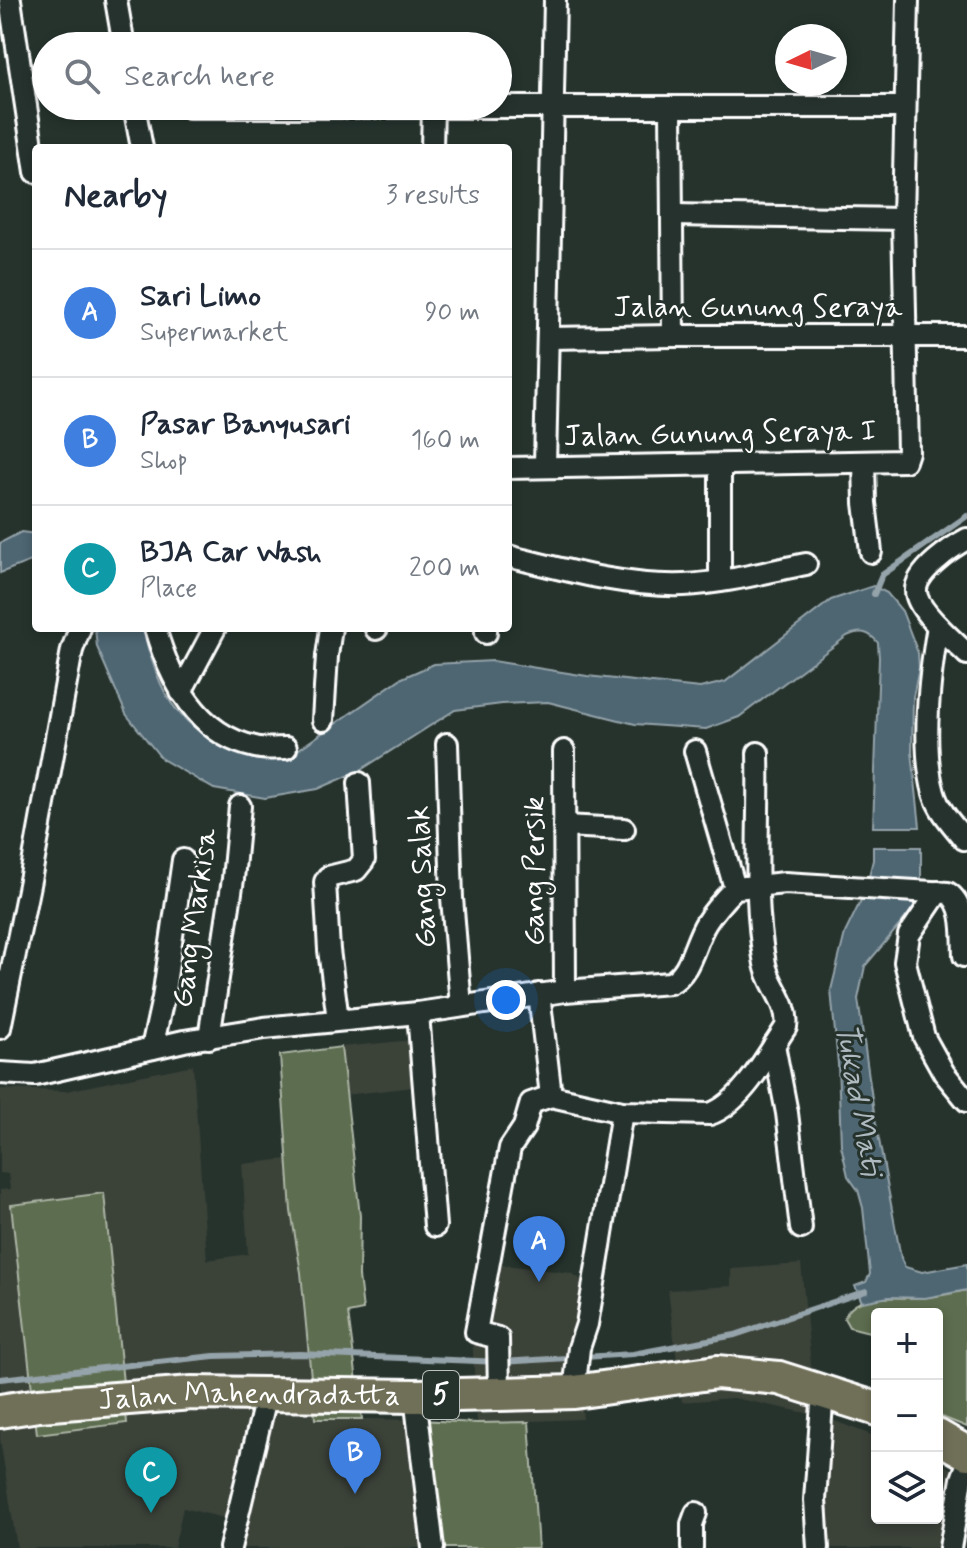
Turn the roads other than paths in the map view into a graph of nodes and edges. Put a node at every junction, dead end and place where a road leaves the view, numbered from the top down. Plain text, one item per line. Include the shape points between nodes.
1 (10, 0) edge
2 (116, 0) edge
3 (555, 0) edge
4 (908, 0) edge
5 (122, 32) edge
6 (905, 107) junction
7 (512, 108) edge
8 (553, 108) junction
9 (671, 108) junction
10 (137, 120) edge
11 (433, 120) edge
12 (141, 144) edge
13 (432, 144) edge
14 (32, 146) edge
15 (672, 215) junction
16 (903, 219) junction
17 (673, 336) junction
18 (967, 336) edge
19 (549, 338) junction
20 (905, 338) junction
21 (864, 463) junction
22 (720, 465) junction
23 (545, 466) junction
24 (512, 468) edge
25 (967, 539) edge
26 (871, 552) dead end
27 (512, 557) edge
28 (806, 564) dead end
29 (720, 581) junction
30 (938, 626) junction
31 (79, 632) edge
32 (156, 632) edge
33 (213, 632) edge
34 (330, 632) edge
35 (967, 654) edge
36 (181, 692) junction
37 (323, 720) dead end
38 (447, 744) dead end
39 (286, 748) dead end
40 (564, 751) dead end
41 (695, 751) dead end
42 (758, 753) dead end
43 (359, 783) dead end
44 (240, 806) dead end
45 (564, 826) junction
46 (624, 829) dead end
47 (967, 838) edge
48 (183, 860) dead end
49 (758, 885) junction
50 (735, 888) junction
51 (947, 893) edge
52 (964, 956) dead end
53 (565, 991) junction
54 (539, 994) junction
55 (461, 1006) junction
56 (418, 1013) junction
57 (338, 1020) junction
58 (0, 1028) edge
59 (209, 1038) junction
60 (774, 1045) junction
61 (152, 1048) junction
62 (0, 1073) edge
63 (551, 1096) junction
64 (967, 1101) edge
65 (622, 1112) junction
66 (435, 1226) dead end
67 (801, 1228) dead end
68 (823, 1390) junction
69 (574, 1392) junction
70 (267, 1393) junction
71 (499, 1394) junction
72 (415, 1396) junction
73 (871, 1407) edge
74 (0, 1411) edge
75 (943, 1439) edge
76 (967, 1453) edge
77 (967, 1465) edge
78 (696, 1513) dead end
79 (230, 1548) edge
80 (433, 1548) edge
81 (692, 1548) edge
82 (818, 1548) edge
83 (950, 1548) edge

1 - 14 street
2 - 5 street
3 - 8 street
4 - 6 street
6 - 9 street
6 - 16 street
7 - 8 street
8 - 9 street
8 - 19 street
9 - 15 street
10 - 12 street
11 - 13 street
15 - 16 street
15 - 17 street
16 - 20 street
17 - 19 street, Jalan Gunung Seraya
17 - 20 street, Jalan Gunung Seraya
18 - 20 street, Jalan Gunung Seraya
19 - 23 street
20 - 21 street, Jalan Gunung Seraya I via 908,452 901,463
21 - 22 street, Jalan Gunung Seraya I
21 - 26 street
22 - 23 street, Jalan Gunung Seraya I
22 - 29 street
23 - 24 street, Jalan Gunung Seraya I
25 - 30 street via 950,548 918,580 915,592
27 - 29 street via 633,582
28 - 29 street
30 - 35 street
30 - 47 street via 930,671 930,773 944,814
31 - 58 street
32 - 36 street
33 - 36 street
34 - 37 street
36 - 39 street via 202,720 235,742
38 - 55 street, Gang Salak
40 - 45 street, Gang Persik
41 - 50 street
42 - 49 street
43 - 57 street via 364,860 356,870 325,882
44 - 59 street, Gang Markisa
45 - 46 street
45 - 53 street, Gang Persik
48 - 61 street
49 - 50 street
49 - 51 street
49 - 60 street via 766,970 788,1016
50 - 53 street via 707,922 675,981
51 - 52 street via 962,924
51 - 64 street via 909,935 905,962 924,1037
53 - 54 street
54 - 55 street
54 - 63 street
55 - 56 street
56 - 57 street
56 - 66 street
57 - 59 street
59 - 61 street
60 - 65 street via 721,1110
60 - 67 street
61 - 62 street via 35,1075
63 - 65 street
63 - 71 street via 528,1108 501,1183 476,1332 498,1338
65 - 69 street
68 - 69 highway, Jalan Mahendradatta / 5 via 779,1378 717,1372
68 - 73 highway, Jalan Mahendradatta / 5
68 - 82 street via 815,1500
69 - 71 highway, Jalan Mahendradatta / 5
70 - 72 highway, Jalan Mahendradatta / 5
70 - 74 highway, Jalan Mahendradatta / 5 via 192,1393
70 - 79 street
71 - 72 highway, Jalan Mahendradatta / 5
72 - 80 street
75 - 76 highway
77 - 83 street
78 - 81 street

